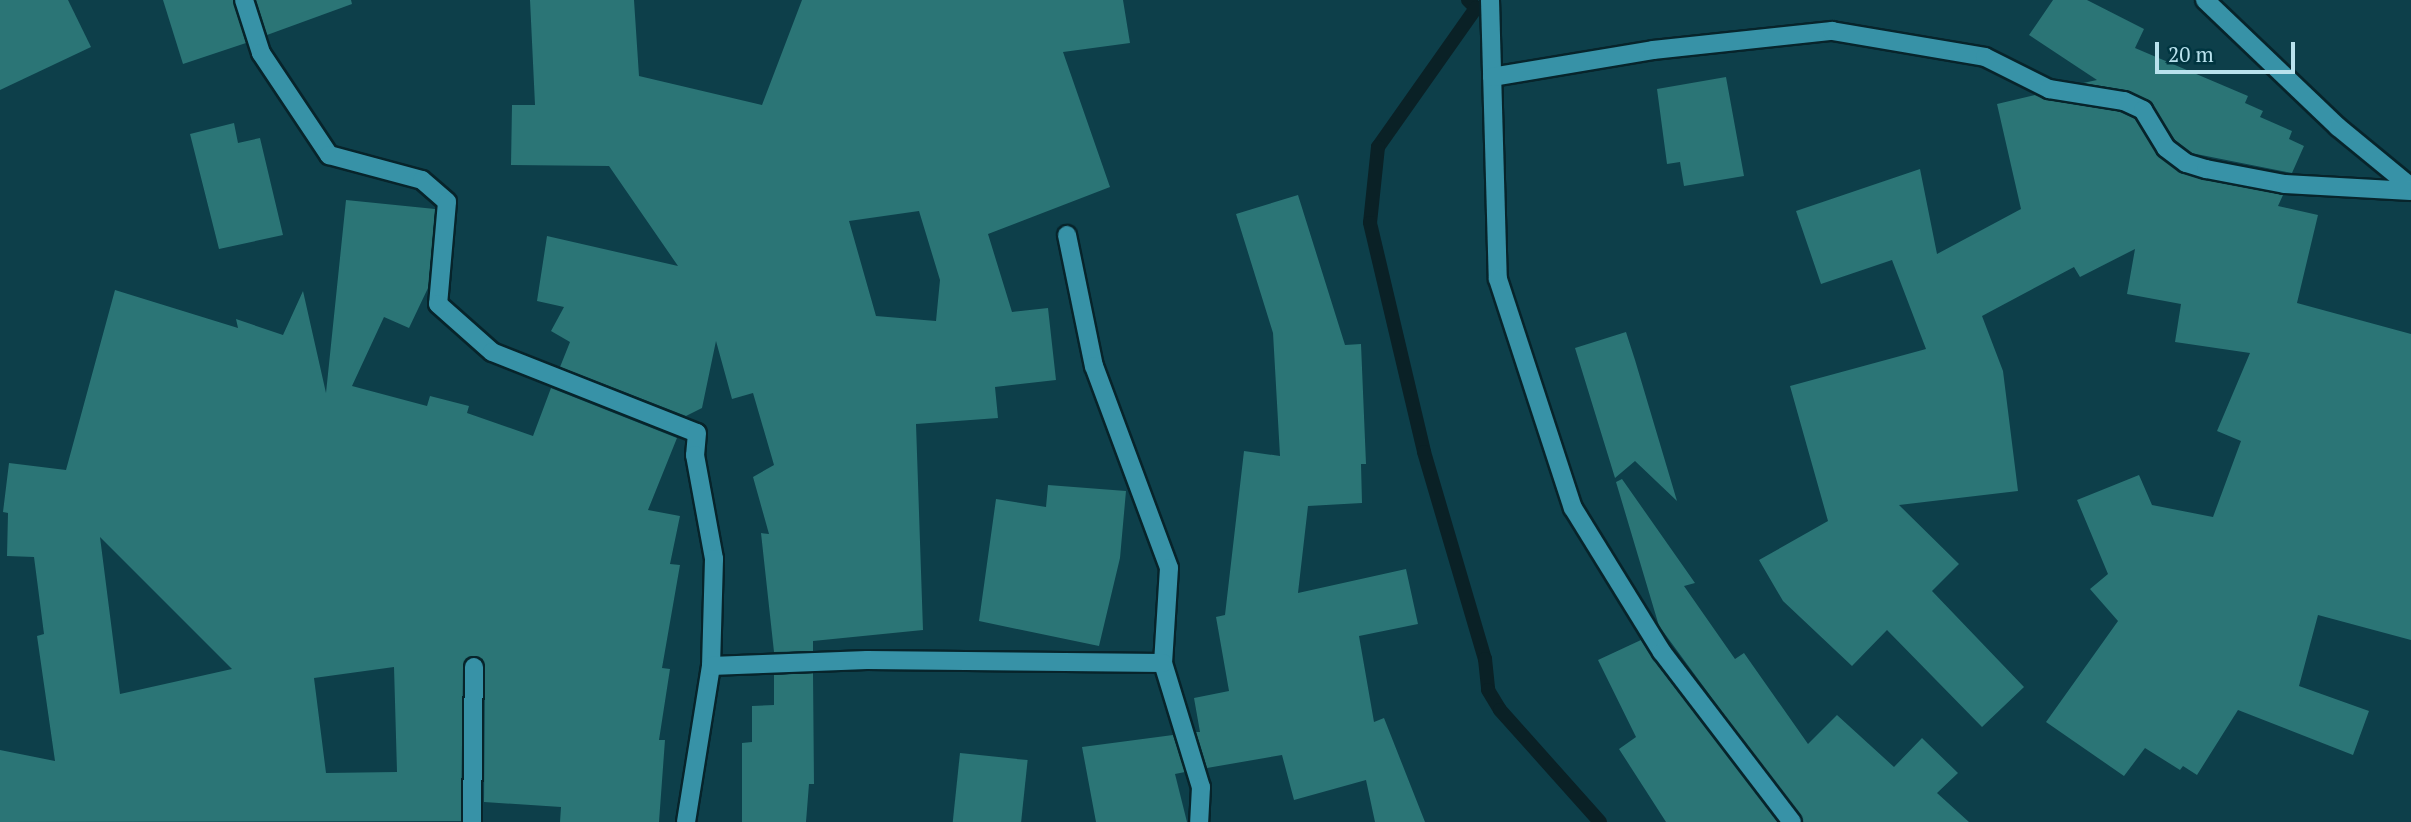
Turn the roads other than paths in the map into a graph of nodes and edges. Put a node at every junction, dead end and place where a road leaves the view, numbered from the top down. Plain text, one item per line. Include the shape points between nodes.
1 (244, 0) edge
2 (1490, 0) edge
3 (2205, 0) edge
4 (1492, 77) junction
5 (2411, 189) edge
6 (1067, 235) dead end
7 (1163, 663) junction
8 (711, 666) junction
9 (474, 667) dead end
10 (472, 822) edge
11 (686, 822) edge
12 (1199, 822) edge
13 (1792, 822) edge

1 - 8 street via 261,53 329,155 422,180 447,202 438,304 492,352 697,433 695,454 714,559
2 - 4 street
3 - 5 street via 2338,127
4 - 5 street via 1653,50 1832,32 1985,57 2049,89 2124,101 2143,110 2166,148 2186,163 2206,169 2285,184
4 - 13 street via 1498,279 1573,508 1662,652
6 - 7 street via 1094,366 1169,568
7 - 8 street via 867,660
7 - 12 street via 1201,787
8 - 11 street
9 - 10 street

